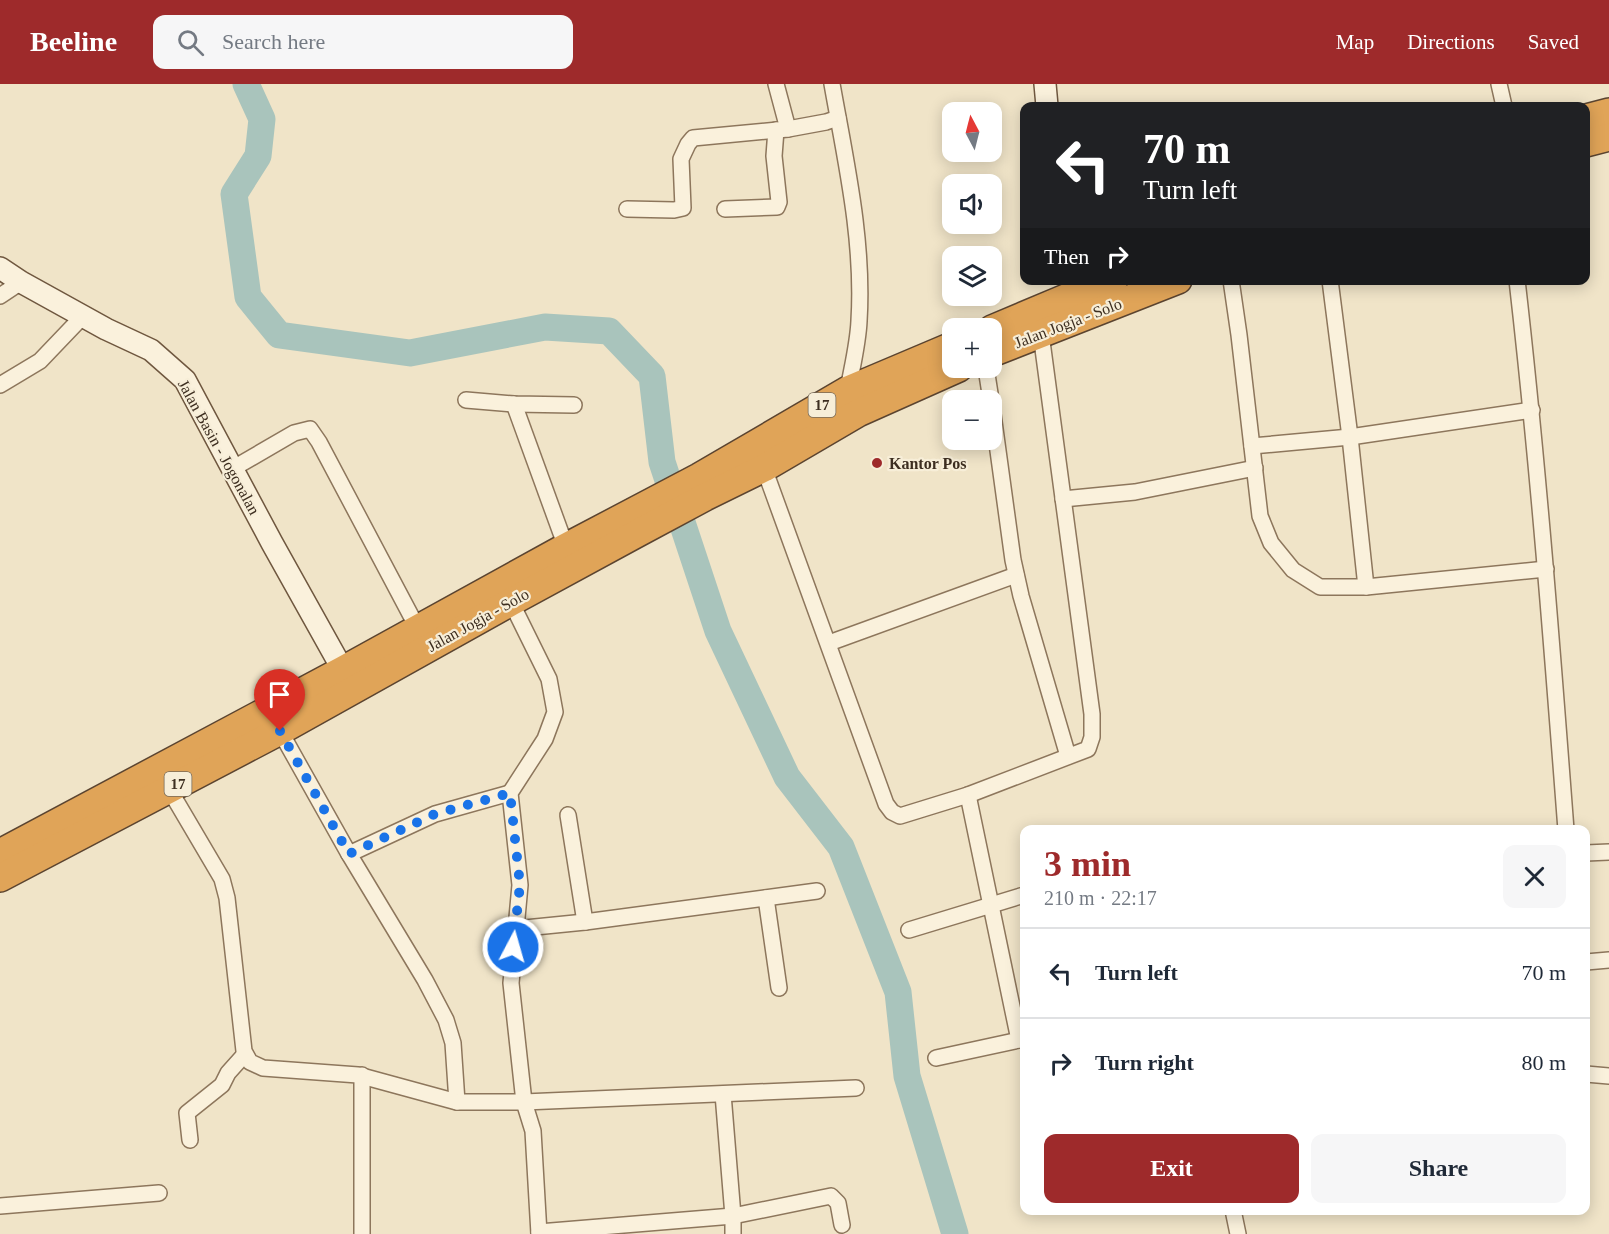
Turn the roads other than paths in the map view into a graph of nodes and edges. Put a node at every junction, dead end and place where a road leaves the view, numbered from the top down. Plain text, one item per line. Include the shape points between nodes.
1 (776, 84) edge
2 (832, 84) edge
3 (1045, 84) edge
4 (1499, 84) edge
5 (1047, 102) edge
6 (1503, 102) edge
7 (1609, 112) edge
8 (1590, 117) edge
9 (838, 118) junction
10 (782, 130) junction
11 (1609, 137) edge
12 (1590, 142) edge
13 (725, 209) dead end
14 (627, 210) dead end
15 (0, 268) edge
16 (21, 282) junction
17 (1088, 285) edge
18 (1165, 285) edge
19 (1232, 285) edge
20 (1331, 285) edge
21 (1517, 285) edge
22 (1067, 289) edge
23 (0, 296) edge
24 (83, 316) junction
25 (1002, 324) edge
26 (1041, 334) junction
27 (1002, 349) edge
28 (942, 350) edge
29 (942, 376) edge
30 (0, 385) edge
31 (848, 390) junction
32 (466, 400) dead end
33 (514, 404) junction
34 (574, 405) dead end
35 (1532, 410) junction
36 (1350, 437) junction
37 (1252, 446) junction
38 (998, 450) edge
39 (764, 468) junction
40 (1254, 468) junction
41 (232, 469) junction
42 (702, 487) junction
43 (1064, 499) junction
44 (634, 523) junction
45 (566, 547) junction
46 (1546, 569) junction
47 (1016, 575) junction
48 (1366, 587) junction
49 (511, 602) junction
50 (418, 629) junction
51 (828, 643) junction
52 (348, 680) junction
53 (280, 731) junction
54 (1068, 756) junction
55 (169, 789) junction
56 (510, 793) junction
57 (968, 795) junction
58 (568, 815) dead end
59 (1566, 825) edge
60 (1609, 852) edge
61 (0, 853) edge
62 (1590, 853) edge
63 (349, 854) junction
64 (0, 878) edge
65 (817, 891) dead end
66 (1020, 896) edge
67 (766, 898) junction
68 (991, 904) junction
69 (585, 922) junction
70 (515, 929) junction
71 (909, 930) dead end
72 (1609, 960) edge
73 (1590, 962) edge
74 (779, 988) dead end
75 (1020, 1030) edge
76 (1020, 1039) edge
77 (245, 1054) junction
78 (936, 1058) dead end
79 (1590, 1074) edge
80 (362, 1075) junction
81 (1609, 1076) edge
82 (856, 1088) dead end
83 (723, 1094) junction
84 (457, 1102) junction
85 (524, 1102) junction
86 (190, 1140) dead end
87 (159, 1193) dead end
88 (0, 1206) edge
89 (1234, 1215) edge
90 (733, 1216) junction
91 (842, 1225) dead end
92 (539, 1233) edge
93 (362, 1234) edge
94 (733, 1234) edge
95 (1238, 1234) edge

1 - 10 street
2 - 9 street
3 - 5 main road
4 - 6 street
7 - 8 highway
9 - 10 street
9 - 31 street via 858,232 860,272 859,323
10 - 13 street via 774,159 777,207
10 - 14 street via 693,138 681,159 683,208
11 - 12 highway
15 - 16 main road, Jalan Basin - Jogonalan
16 - 23 street
16 - 24 main road, Jalan Basin - Jogonalan
17 - 22 highway, Jalan Jogja - Solo
18 - 26 highway, Jalan Jogja - Solo
19 - 37 street
20 - 36 street
21 - 35 street
22 - 25 highway, Jalan Jogja - Solo
24 - 30 street via 40,361
24 - 41 main road, Jalan Basin - Jogonalan via 151,350 185,380
26 - 27 highway, Jalan Jogja - Solo
26 - 43 street
28 - 31 highway, Jalan Jogja - Solo / 17
29 - 39 highway, Jalan Jogja - Solo / 17 via 858,413
31 - 42 highway, Jalan Jogja - Solo / 17
32 - 33 street
33 - 34 street
33 - 45 street
35 - 36 street
35 - 46 street
36 - 37 street
36 - 48 street
37 - 40 street
38 - 47 street
39 - 42 highway, Jalan Jogja - Solo / 17
39 - 51 street
40 - 43 street via 1135,492
40 - 48 street via 1260,516 1271,543 1293,570 1320,587
41 - 50 street via 294,433 310,429
41 - 52 main road, Jalan Basin - Jogonalan
42 - 44 highway, Jalan Jogja - Solo / 17
43 - 54 street via 1092,714 1088,748
44 - 45 highway, Jalan Jogja - Solo / 17
44 - 49 highway, Jalan Jogja - Solo / 17
45 - 50 highway, Jalan Jogja - Solo / 17
46 - 48 street
46 - 59 street
47 - 51 street
47 - 54 street
49 - 52 highway, Jalan Jogja - Solo / 17
49 - 56 street via 549,679 555,712 545,739
50 - 52 highway, Jalan Jogja - Solo / 17
51 - 57 street via 892,812 900,816
52 - 53 highway, Jalan Jogja - Solo / 17
52 - 61 highway, Jalan Jogja - Solo / 17
53 - 55 highway, Jalan Jogja - Solo / 17
53 - 63 street
54 - 57 street
55 - 64 highway, Jalan Jogja - Solo / 17
55 - 77 street via 222,879
56 - 63 street via 435,814
56 - 70 street via 520,885
57 - 68 street
58 - 69 street
60 - 62 street
63 - 84 street via 446,1020 453,1043
65 - 67 street
66 - 68 street
67 - 69 street
67 - 74 street
68 - 71 street
68 - 75 street
69 - 70 street
70 - 85 street via 511,983
72 - 73 street
76 - 78 street
77 - 80 street via 250,1062 263,1068
77 - 86 street via 222,1085 188,1112
79 - 81 street
80 - 84 street
80 - 93 street
82 - 83 street
83 - 85 street
83 - 90 street
84 - 85 street
85 - 92 street via 533,1131
87 - 88 street
89 - 95 street
90 - 91 street via 831,1196 838,1203
90 - 92 street
90 - 94 street

